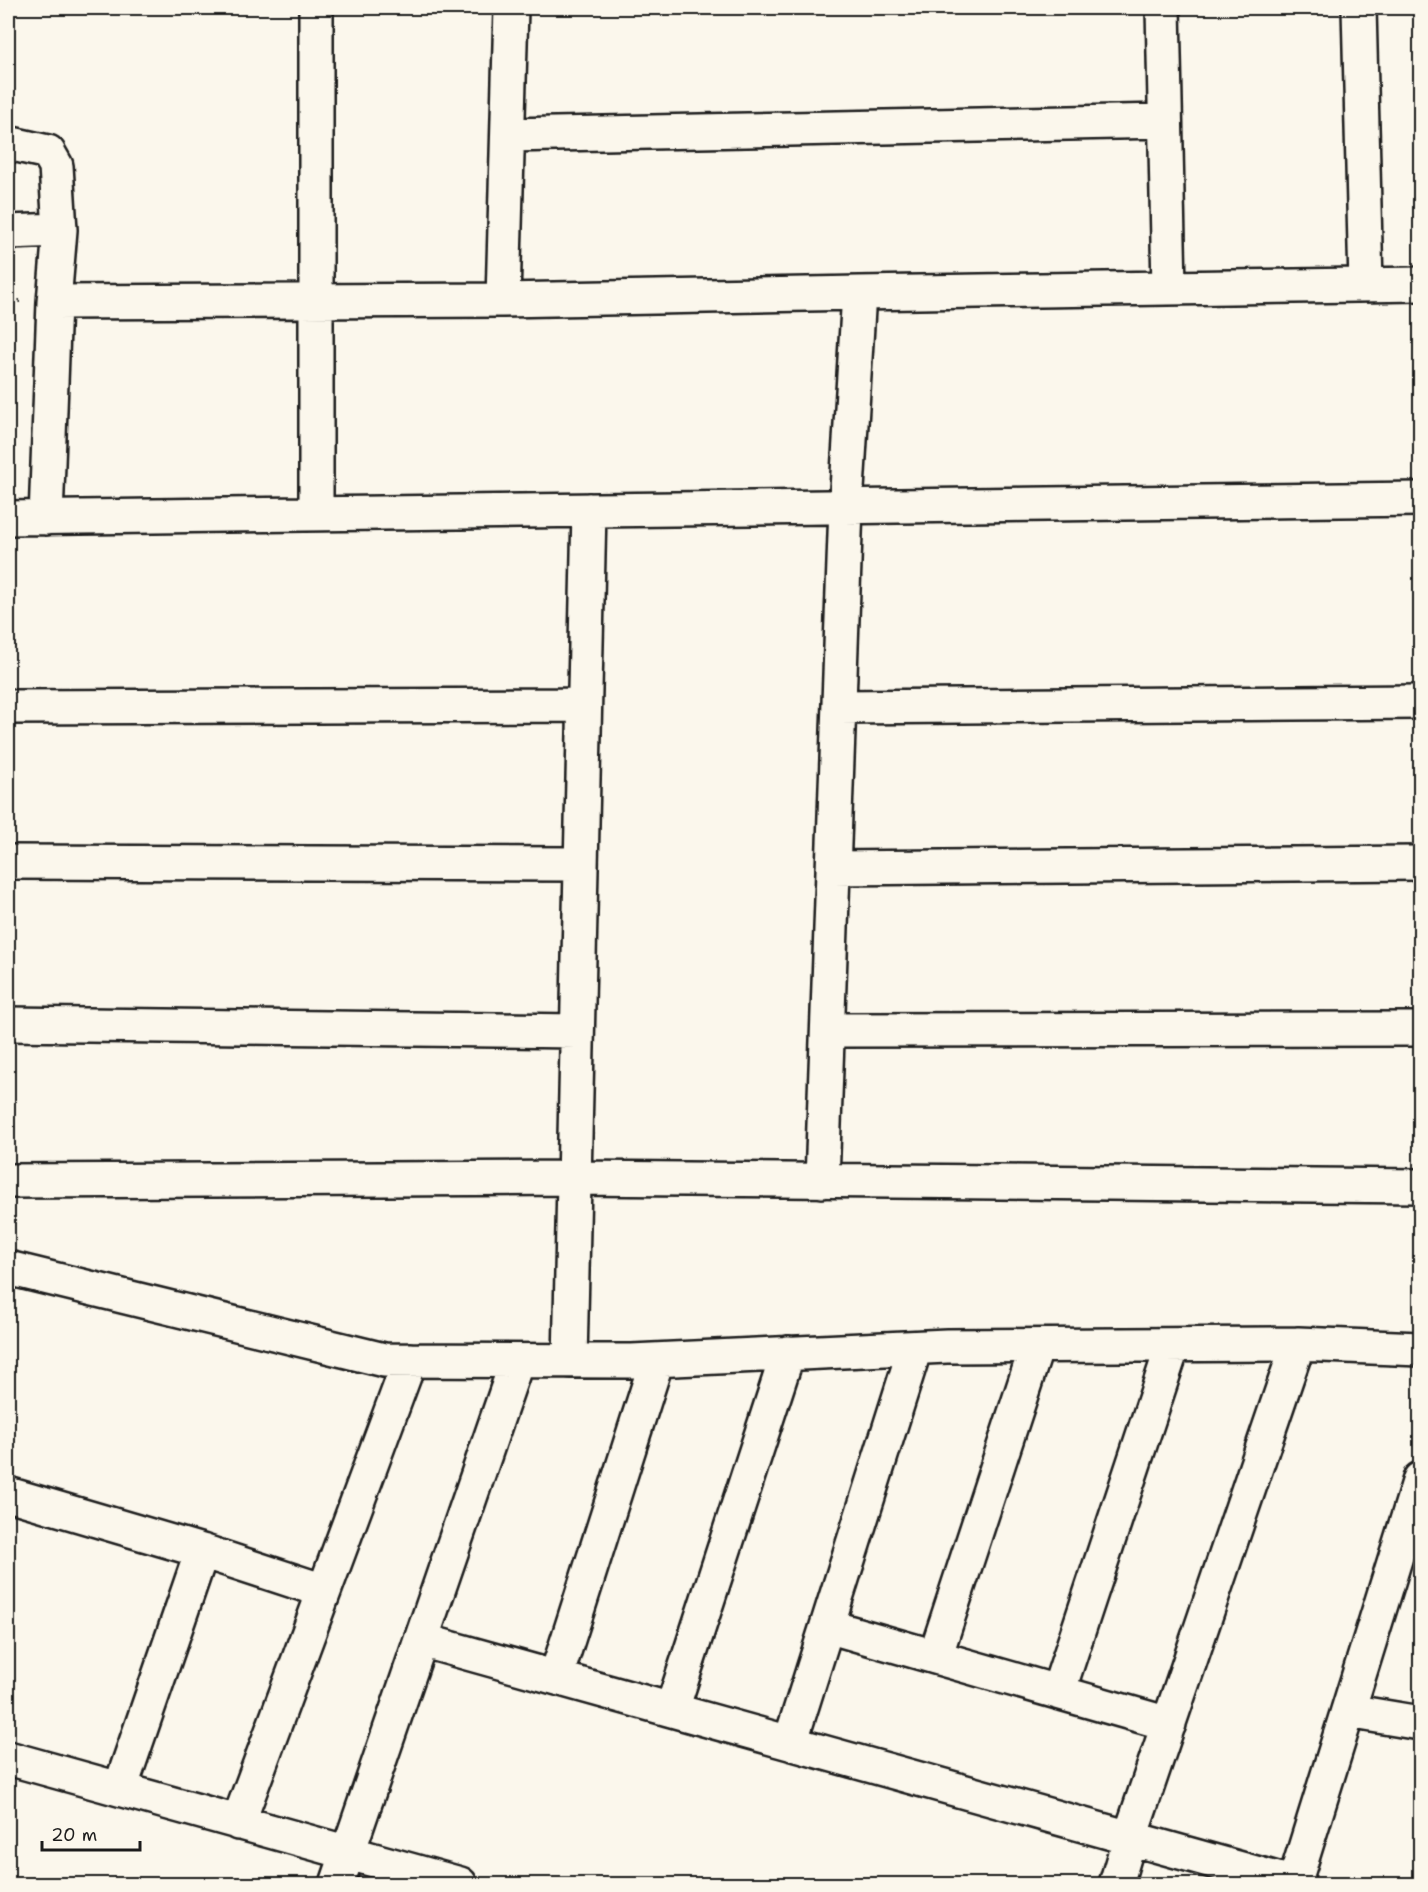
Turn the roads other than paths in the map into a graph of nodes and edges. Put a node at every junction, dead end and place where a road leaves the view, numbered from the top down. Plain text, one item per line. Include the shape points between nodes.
1 (316, 8) edge
2 (511, 8) edge
3 (1162, 8) edge
4 (1359, 8) edge
5 (1165, 121) junction
6 (508, 135) junction
7 (8, 143) edge
8 (60, 230) junction
9 (8, 232) edge
10 (1420, 284) edge
11 (1366, 285) junction
12 (1169, 288) junction
13 (859, 293) junction
14 (503, 300) junction
15 (54, 302) junction
16 (316, 302) junction
17 (1420, 498) edge
18 (846, 506) junction
19 (588, 510) junction
20 (316, 514) junction
21 (8, 518) edge
22 (46, 518) junction
23 (1420, 702) edge
24 (584, 705) junction
25 (8, 707) edge
26 (839, 707) junction
27 (8, 862) edge
28 (1420, 863) edge
29 (581, 864) junction
30 (833, 868) junction
31 (8, 1024) edge
32 (1420, 1029) edge
33 (828, 1030) junction
34 (577, 1031) junction
35 (574, 1178) junction
36 (8, 1181) edge
37 (822, 1181) junction
38 (1420, 1186) edge
39 (8, 1268) edge
40 (1298, 1344) junction
41 (1173, 1345) junction
42 (1037, 1346) junction
43 (915, 1348) junction
44 (1420, 1349) edge
45 (788, 1353) junction
46 (410, 1360) junction
47 (657, 1360) junction
48 (517, 1361) junction
49 (570, 1361) junction
50 (1420, 1479) edge
51 (8, 1494) edge
52 (202, 1551) junction
53 (324, 1591) junction
54 (827, 1626) junction
55 (421, 1640) junction
56 (935, 1657) junction
57 (556, 1677) junction
58 (1058, 1692) junction
59 (672, 1709) junction
60 (1348, 1711) junction
61 (1420, 1723) edge
62 (1169, 1724) junction
63 (790, 1743) junction
64 (8, 1758) edge
65 (120, 1789) junction
66 (238, 1823) junction
67 (1130, 1837) junction
68 (348, 1853) junction
69 (337, 1884) edge
70 (460, 1884) edge
71 (1116, 1884) edge
72 (1294, 1884) edge

1 - 16 street
2 - 6 street
3 - 5 street
4 - 11 street
5 - 6 street
5 - 12 street
6 - 14 street
7 - 8 street via 48,152 56,166
8 - 9 street
8 - 15 street
10 - 11 street
11 - 12 street
12 - 13 street
13 - 14 street
13 - 18 street
14 - 16 street
15 - 16 street
15 - 22 street
16 - 20 street
17 - 18 street
18 - 19 street
18 - 26 street
19 - 20 street
19 - 24 street
20 - 22 street
21 - 22 street
23 - 26 street
24 - 25 street
24 - 29 street
26 - 30 street
27 - 29 street
28 - 30 street
29 - 34 street
30 - 33 street
31 - 34 street
32 - 33 street
33 - 37 street
34 - 35 street
35 - 36 street
35 - 37 street
35 - 49 street
37 - 38 street
39 - 46 street via 384,1360
40 - 41 street
40 - 44 street
40 - 62 street
41 - 42 street
41 - 58 street
42 - 43 street
42 - 56 street
43 - 45 street
43 - 54 street
45 - 47 street
45 - 59 street
46 - 48 street
46 - 53 street
47 - 49 street
47 - 57 street
48 - 49 street
48 - 55 street
50 - 60 street
51 - 52 street
52 - 53 street
52 - 65 street
53 - 66 street
54 - 56 street
54 - 63 street
55 - 57 street
55 - 68 street
56 - 58 street
57 - 59 street
58 - 62 street
59 - 63 street
60 - 61 street
60 - 72 street
62 - 67 street
63 - 67 street
64 - 65 street
65 - 66 street
66 - 68 street
67 - 71 street
67 - 72 street
68 - 69 street
68 - 70 street

